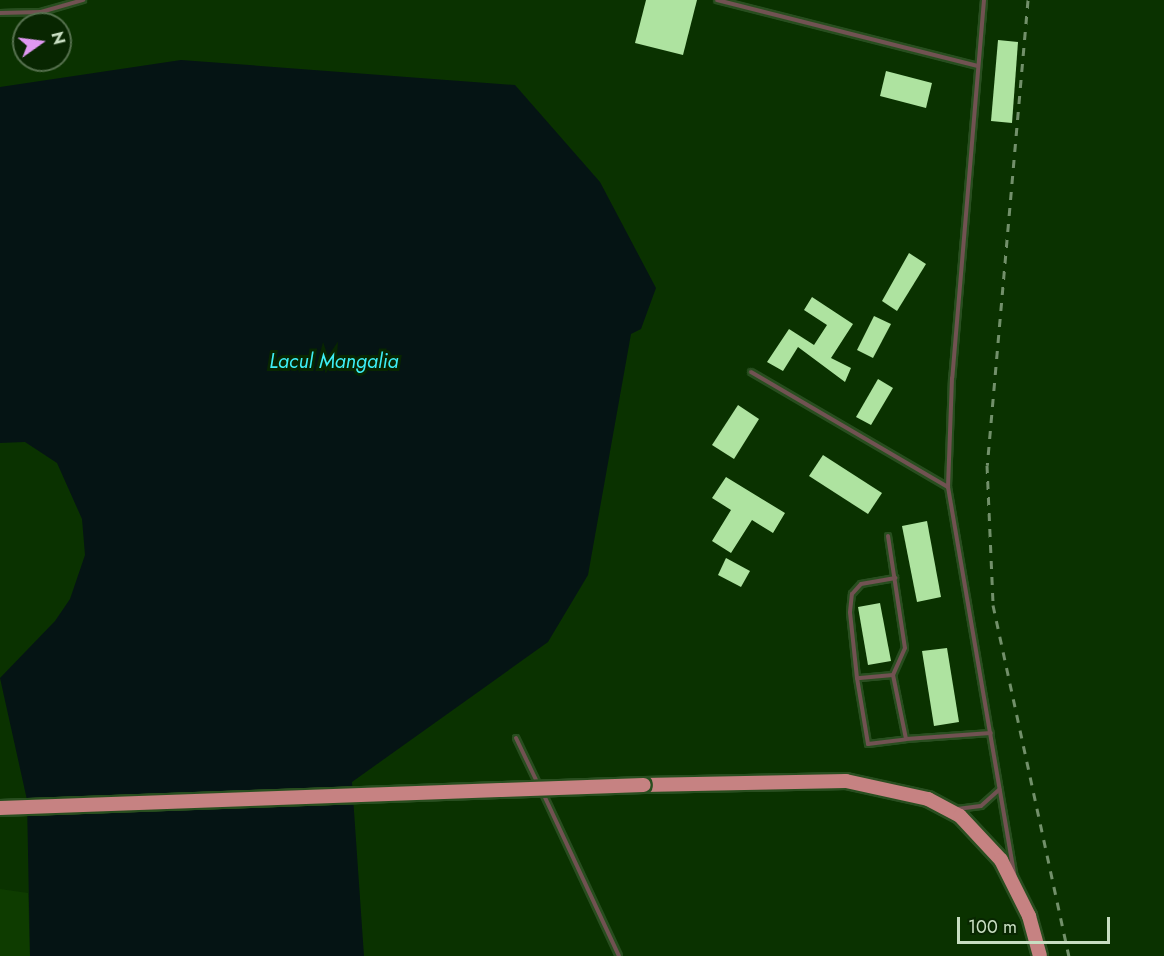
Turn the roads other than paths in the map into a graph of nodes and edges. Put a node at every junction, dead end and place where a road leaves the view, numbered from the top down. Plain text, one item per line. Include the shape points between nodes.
1 (83, 0) edge
2 (717, 0) edge
3 (984, 0) edge
4 (0, 13) edge
5 (978, 66) junction
6 (751, 372) dead end
7 (948, 487) junction
8 (888, 536) dead end
9 (895, 578) junction
10 (893, 675) junction
11 (857, 678) junction
12 (991, 733) junction
13 (516, 738) dead end
14 (906, 739) junction
15 (1000, 788) junction
16 (0, 808) edge
17 (948, 809) junction
18 (1017, 887) junction
19 (620, 956) edge
20 (1040, 956) edge

1 - 4 lane via 41,12
2 - 5 lane
3 - 5 lane
5 - 7 lane via 952,378
6 - 7 lane
7 - 12 lane
8 - 9 lane
9 - 10 lane via 905,648
9 - 11 lane via 861,584 852,594
10 - 11 lane
10 - 14 lane
11 - 14 lane via 868,744
12 - 14 lane
12 - 15 lane
13 - 19 lane
15 - 17 lane via 975,808
15 - 18 lane
16 - 17 highway, bridge via 846,781 900,789
17 - 18 highway via 978,833
18 - 20 highway

